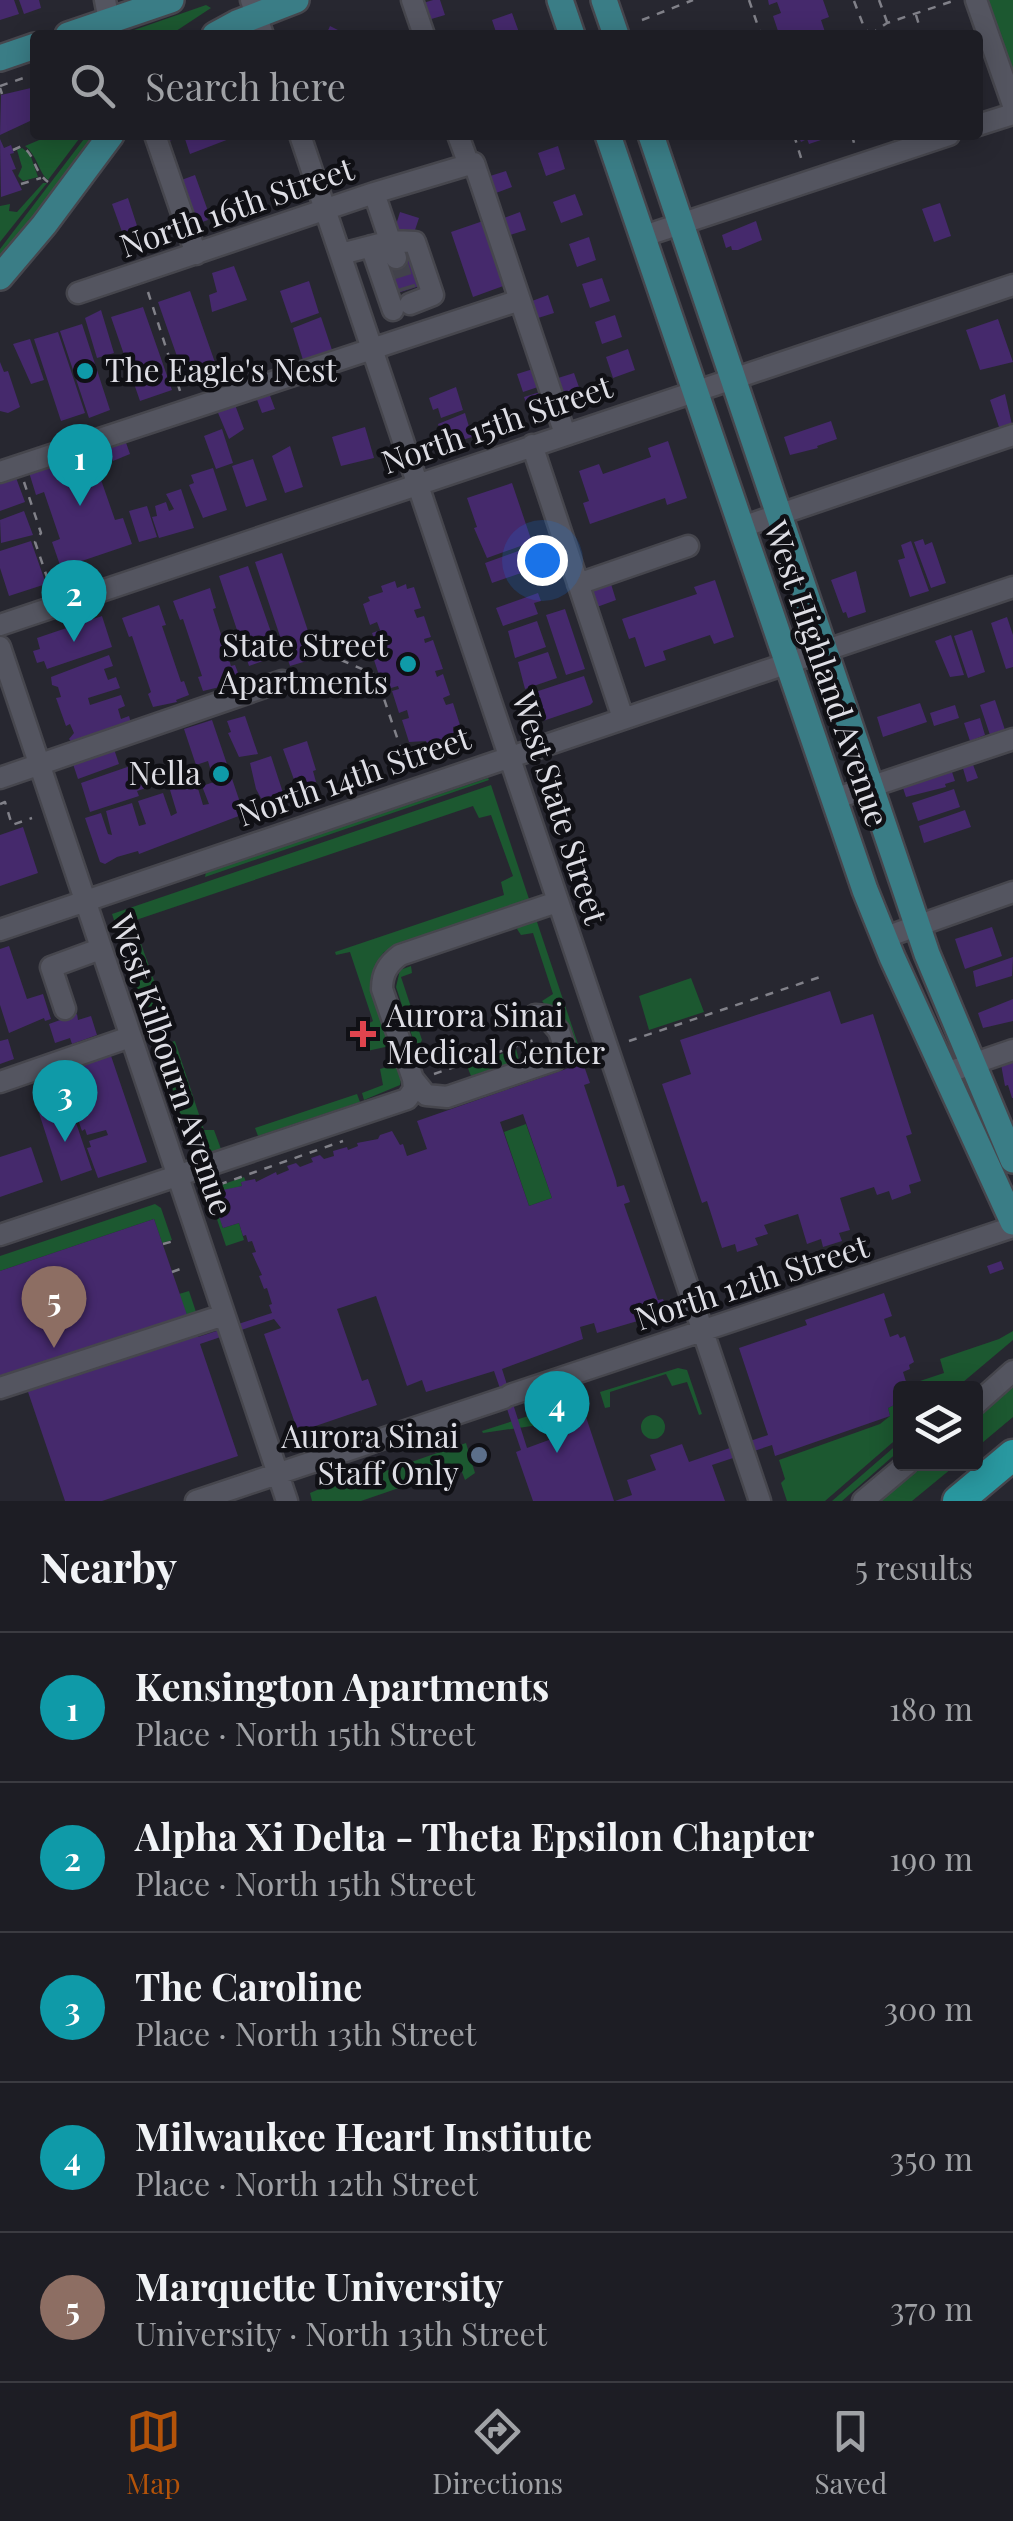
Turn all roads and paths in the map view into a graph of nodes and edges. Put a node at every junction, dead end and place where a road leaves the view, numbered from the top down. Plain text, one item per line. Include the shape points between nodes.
1 (171, 0) edge
2 (296, 0) edge
3 (412, 0) edge
4 (560, 0) edge
5 (604, 0) edge
6 (693, 0) edge
7 (749, 0) edge
8 (879, 0) edge
9 (956, 0) edge
10 (976, 0) edge
11 (854, 1) edge
12 (915, 14) junction
13 (256, 17) edge
14 (114, 19) edge
15 (642, 20) dead end
16 (887, 23) junction
17 (82, 30) edge
18 (227, 30) edge
19 (422, 30) edge
20 (570, 30) edge
21 (614, 30) edge
22 (758, 30) edge
23 (866, 30) edge
24 (877, 30) edge
25 (920, 30) edge
26 (30, 48) edge
27 (0, 58) edge
28 (30, 76) edge
29 (0, 86) edge
30 (2, 94) edge
31 (1013, 105) edge
32 (1013, 114) edge
33 (983, 123) edge
34 (107, 140) edge
35 (157, 140) edge
36 (302, 140) edge
37 (460, 140) edge
38 (610, 140) edge
39 (652, 140) edge
40 (796, 140) edge
41 (853, 140) edge
42 (934, 140) edge
43 (854, 144) dead end
44 (13, 150) dead end
45 (802, 161) dead end
46 (471, 164) junction
47 (42, 178) junction
48 (49, 183) dead end
49 (20, 184) dead end
50 (374, 193) junction
51 (326, 210) junction
52 (681, 224) junction
53 (644, 236) junction
54 (386, 249) junction
55 (196, 254) junction
56 (342, 254) junction
57 (0, 277) edge
58 (1013, 285) edge
59 (148, 290) dead end
60 (78, 293) dead end
61 (520, 300) junction
62 (403, 301) junction
63 (364, 320) junction
64 (373, 347) junction
65 (734, 377) junction
66 (696, 390) junction
67 (186, 409) junction
68 (565, 434) junction
69 (1013, 435) edge
70 (532, 444) junction
71 (9, 469) edge
72 (419, 484) junction
73 (780, 514) junction
74 (742, 527) junction
75 (688, 546) dead end
76 (578, 584) junction
77 (1013, 588) edge
78 (51, 589) dead end
79 (0, 625) edge
80 (0, 647) edge
81 (825, 650) junction
82 (341, 660) dead end
83 (788, 663) junction
84 (282, 681) dead end
85 (623, 718) junction
86 (1013, 740) edge
87 (510, 756) junction
88 (39, 765) junction
89 (408, 772) dead end
90 (0, 778) edge
91 (871, 788) junction
92 (834, 799) junction
93 (0, 804) edge
94 (32, 818) dead end
95 (1013, 892) edge
96 (84, 901) junction
97 (557, 902) junction
98 (916, 924) junction
99 (0, 930) edge
100 (883, 938) junction
101 (100, 949) junction
102 (820, 977) dead end
103 (66, 1009) dead end
104 (535, 1014) dead end
105 (551, 1034) dead end
106 (130, 1037) junction
107 (629, 1041) dead end
108 (1013, 1050) edge
109 (970, 1064) junction
110 (946, 1073) junction
111 (420, 1078) junction
112 (0, 1082) edge
113 (1005, 1120) edge
114 (1013, 1160) edge
115 (177, 1174) junction
116 (1013, 1225) edge
117 (0, 1235) edge
118 (174, 1241) dead end
119 (162, 1244) dead end
120 (184, 1268) dead end
121 (172, 1272) dead end
122 (224, 1314) junction
123 (704, 1331) junction
124 (1013, 1371) edge
125 (0, 1388) edge
126 (983, 1398) edge
127 (1013, 1455) edge
128 (899, 1471) edge
129 (278, 1474) junction
130 (196, 1501) edge
131 (287, 1501) edge
132 (760, 1501) edge
133 (864, 1501) edge
134 (958, 1501) edge

1 - 14 main road
2 - 13 main road
3 - 19 street
4 - 20 main road
5 - 21 main road
6 - 15 path
7 - 22 path
8 - 16 path
9 - 12 path
10 - 31 street
11 - 23 path
12 - 16 path
12 - 25 path
13 - 18 main road
14 - 17 main road
16 - 24 path
26 - 27 main road
28 - 29 path
29 - 30 path
32 - 33 street
34 - 57 main road
35 - 55 street
36 - 51 street, West State Street
37 - 46 street
38 - 53 main road, West Highland Avenue
39 - 52 main road, West Highland Avenue
40 - 45 path
41 - 43 path
42 - 52 street
44 - 47 path via 31,152
46 - 50 street, North 16th Street
46 - 61 street
47 - 48 path
47 - 49 path
50 - 51 street, North 16th Street
50 - 54 street
51 - 55 street, North 16th Street
51 - 56 street, West State Street
52 - 53 street
52 - 65 main road, West Highland Avenue
53 - 66 main road, West Highland Avenue
54 - 56 street
54 - 62 street
54 - 62 street via 415,242 432,295
55 - 60 street, North 16th Street
56 - 63 street, West State Street
58 - 65 street, North 15th Street
59 - 67 path
61 - 64 street
61 - 68 street
62 - 63 street
63 - 64 street, West State Street
64 - 67 street
64 - 72 street, West State Street
65 - 66 street, North 15th Street
65 - 73 main road, West Highland Avenue
66 - 68 street, North 15th Street
66 - 74 main road, West Highland Avenue
67 - 71 street
68 - 70 street, North 15th Street
69 - 73 street
70 - 72 street, North 15th Street
70 - 76 street
71 - 78 path via 41,533 35,542
72 - 79 street, North 15th Street
72 - 87 street, West State Street
73 - 74 street
73 - 81 main road, West Highland Avenue
74 - 83 main road, West Highland Avenue
75 - 76 street
76 - 85 street
77 - 81 street, North 14th Street
80 - 88 street, West Kilbourn Avenue
81 - 83 street, North 14th Street
81 - 91 main road, West Highland Avenue
82 - 89 path via 377,674
83 - 85 street, North 14th Street
83 - 92 main road, West Highland Avenue
84 - 88 street
85 - 87 street, North 14th Street
86 - 91 street
87 - 96 street, North 14th Street
87 - 97 street, West State Street
88 - 90 street
88 - 96 street, West Kilbourn Avenue
91 - 92 street
91 - 98 main road, West Highland Avenue
92 - 100 main road, West Highland Avenue
93 - 94 path via 5,802 12,825
95 - 98 street
96 - 99 street, North 14th Street
96 - 101 street, West Kilbourn Avenue
97 - 111 street via 390,963 382,989
97 - 123 street, West State Street
98 - 100 street
98 - 109 main road, West Highland Avenue
100 - 110 main road, West Highland Avenue
101 - 103 street via 51,967
101 - 106 street, West Kilbourn Avenue
102 - 107 path
104 - 111 street via 559,1031 564,1046 556,1060 447,1097 426,1095
105 - 111 path
106 - 112 street
106 - 115 street, West Kilbourn Avenue
108 - 109 street
109 - 110 street
109 - 113 main road, West Highland Avenue
110 - 116 main road, West Highland Avenue
111 - 115 street via 399,1102
113 - 114 main road, West Highland Avenue
115 - 117 street
115 - 122 street, West Kilbourn Avenue
116 - 123 street, North 12th Street
118 - 119 path
120 - 121 path
122 - 125 street
122 - 129 street, West Kilbourn Avenue
123 - 129 street, North 12th Street
123 - 132 street, West State Street
124 - 126 street
127 - 134 highway
128 - 133 street
129 - 130 street, North 12th Street
129 - 131 street, West Kilbourn Avenue

